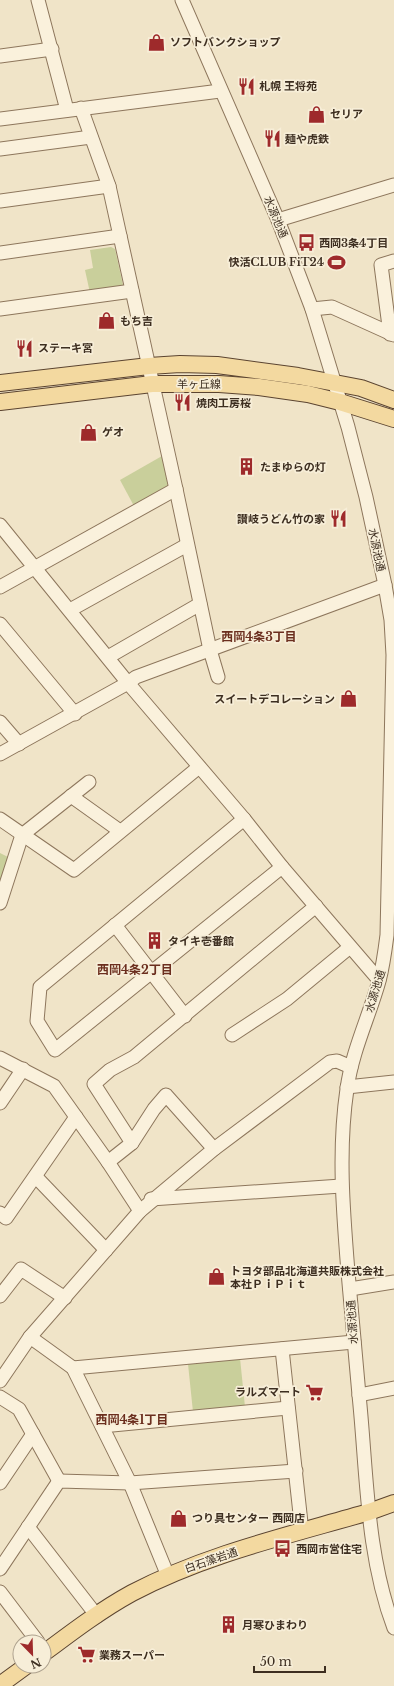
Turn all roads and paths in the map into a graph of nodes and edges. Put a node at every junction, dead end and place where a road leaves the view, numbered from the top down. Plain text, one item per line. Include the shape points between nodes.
1 (38, 0) edge
2 (182, 0) edge
3 (52, 49) junction
4 (0, 56) edge
5 (220, 91) junction
6 (81, 108) junction
7 (67, 110) junction
8 (0, 119) edge
9 (92, 137) junction
10 (0, 149) edge
11 (394, 185) edge
12 (109, 186) junction
13 (0, 201) edge
14 (278, 220) junction
15 (120, 236) junction
16 (0, 253) edge
17 (394, 261) edge
18 (132, 291) junction
19 (312, 308) junction
20 (0, 309) edge
21 (392, 334) edge
22 (148, 366) junction
23 (0, 383) edge
24 (335, 383) junction
25 (152, 384) junction
26 (394, 400) edge
27 (0, 402) edge
28 (340, 402) junction
29 (394, 419) edge
30 (176, 489) junction
31 (0, 526) edge
32 (187, 545) junction
33 (34, 568) junction
34 (385, 585) junction
35 (0, 587) edge
36 (200, 604) junction
37 (70, 610) junction
38 (0, 624) edge
39 (210, 650) junction
40 (108, 657) junction
41 (218, 678) dead end
42 (128, 683) junction
43 (75, 714) junction
44 (0, 722) edge
45 (19, 744) junction
46 (0, 754) edge
47 (199, 767) junction
48 (392, 772) edge
49 (89, 782) dead end
50 (71, 796) junction
51 (0, 819) edge
52 (244, 819) junction
53 (120, 831) junction
54 (22, 835) junction
55 (392, 853) edge
56 (282, 867) junction
57 (0, 903) edge
58 (316, 906) junction
59 (391, 915) edge
60 (115, 924) junction
61 (350, 947) junction
62 (152, 973) junction
63 (379, 980) junction
64 (184, 1016) junction
65 (232, 1035) dead end
66 (0, 1058) edge
67 (351, 1067) junction
68 (23, 1069) junction
69 (394, 1082) edge
70 (347, 1087) junction
71 (0, 1103) edge
72 (76, 1117) junction
73 (132, 1143) junction
74 (214, 1149) junction
75 (108, 1162) junction
76 (36, 1177) junction
77 (341, 1186) junction
78 (152, 1199) junction
79 (140, 1211) junction
80 (2, 1219) edge
81 (106, 1250) junction
82 (394, 1282) edge
83 (350, 1289) junction
84 (0, 1296) edge
85 (65, 1298) junction
86 (30, 1337) junction
87 (354, 1342) junction
88 (282, 1349) junction
89 (73, 1368) junction
90 (2, 1374) edge
91 (394, 1388) edge
92 (359, 1395) junction
93 (0, 1397) edge
94 (288, 1408) junction
95 (102, 1426) junction
96 (33, 1434) junction
97 (296, 1471) junction
98 (58, 1481) junction
99 (0, 1483) edge
100 (130, 1483) junction
101 (394, 1503) edge
102 (370, 1512) junction
103 (28, 1527) junction
104 (302, 1532) junction
105 (2, 1561) edge
106 (168, 1576) junction
107 (0, 1592) edge
108 (97, 1616) junction
109 (394, 1628) edge
110 (32, 1634) edge
111 (52, 1644) edge
112 (15, 1674) edge
113 (0, 1685) edge

1 - 3 street
2 - 5 street, 水源池通
3 - 4 street
3 - 7 street
5 - 6 street
5 - 14 street, 水源池通
6 - 7 street
6 - 9 street
7 - 8 street
9 - 10 street
9 - 12 street
11 - 14 street
12 - 13 street
12 - 15 street
14 - 19 street, 水源池通
15 - 16 street
15 - 18 street
17 - 21 street via 381,265
18 - 20 street
18 - 22 street
19 - 21 street via 332,307
19 - 24 street, 水源池通
22 - 23 main road, 羊ヶ丘線
22 - 24 main road, 羊ヶ丘線 via 217,365
22 - 25 street
24 - 26 main road, 羊ヶ丘線 via 361,388
24 - 28 street, 水源池通
25 - 27 main road, 羊ヶ丘線
25 - 28 main road, 羊ヶ丘線 via 259,387 308,394
25 - 30 street
28 - 29 main road, 羊ヶ丘線
28 - 34 street, 水源池通 via 359,470
30 - 32 street
30 - 33 street
31 - 33 street
32 - 36 street
32 - 37 street
33 - 35 street
33 - 37 street
34 - 39 street
34 - 48 street, 水源池通 via 393,655
36 - 39 street
36 - 40 street
37 - 40 street
38 - 43 street
39 - 41 street
39 - 42 street via 136,677
40 - 42 street
42 - 43 street
42 - 47 street
43 - 45 street
44 - 45 street
45 - 46 street
47 - 52 street
47 - 53 street
48 - 55 street, 水源池通
49 - 50 street
50 - 53 street
50 - 54 street
51 - 54 street
52 - 56 street
52 - 60 street
53 - 54 street via 74,870
54 - 57 street
55 - 59 street, 水源池通
56 - 58 street
56 - 62 street
58 - 61 street
58 - 64 street
59 - 63 street, 水源池通
60 - 62 street
60 - 62 street via 40,987 37,1021 55,1050
61 - 63 street
61 - 65 street via 287,999
62 - 64 street
63 - 67 street, 水源池通
64 - 73 street via 134,1057 110,1070 94,1084
66 - 68 street
67 - 70 street, 水源池通
67 - 74 street via 337,1061 330,1062
68 - 71 street
68 - 72 street via 54,1086
69 - 70 street
70 - 77 street, 水源池通 via 342,1134
72 - 75 street
72 - 76 street
73 - 74 street via 166,1095
73 - 75 street
74 - 78 street
75 - 79 street
76 - 80 street
76 - 81 street
77 - 78 street
77 - 83 street, 水源池通
78 - 79 street
79 - 81 street
81 - 85 street
82 - 83 street
83 - 87 street, 水源池通
84 - 85 street via 21,1269
85 - 86 street
86 - 89 street
86 - 90 street
87 - 88 street
87 - 92 street, 水源池通
88 - 89 street
88 - 94 street
89 - 95 street
91 - 92 street
92 - 102 street, 水源池通
93 - 96 street via 19,1409
94 - 95 street
94 - 97 street
95 - 100 street
96 - 98 street
96 - 99 street
97 - 100 street
97 - 104 street
98 - 100 street
98 - 103 street
100 - 106 street
101 - 102 main road, 白石藻岩通
102 - 104 main road, 白石藻岩通
102 - 109 street, 水源池通 via 379,1578
103 - 105 street
103 - 108 street
104 - 106 main road, 白石藻岩通 via 218,1556
106 - 108 main road, 白石藻岩通 via 131,1594
107 - 110 street
108 - 111 main road, 白石藻岩通
112 - 113 main road

